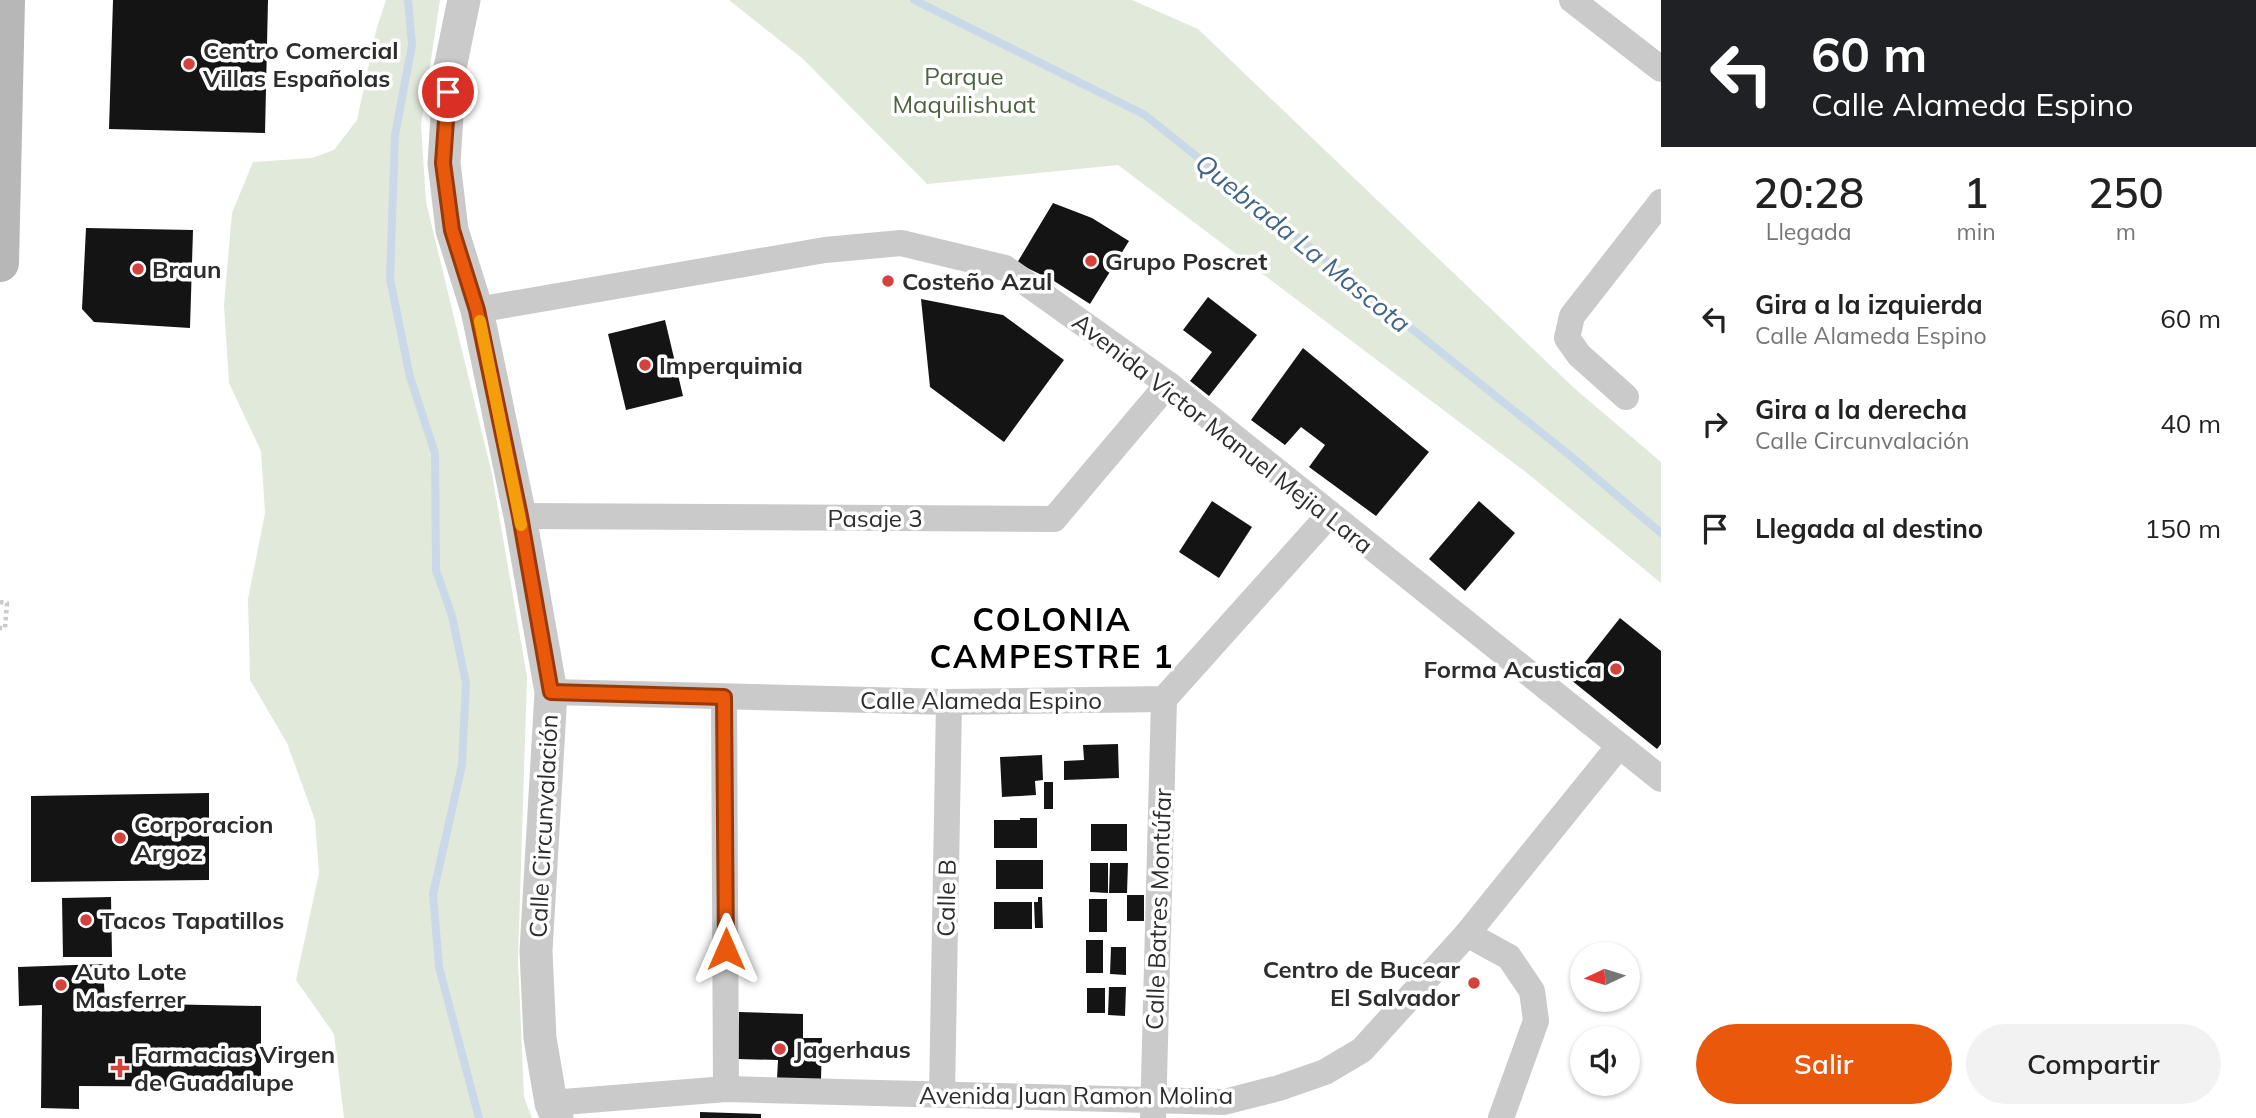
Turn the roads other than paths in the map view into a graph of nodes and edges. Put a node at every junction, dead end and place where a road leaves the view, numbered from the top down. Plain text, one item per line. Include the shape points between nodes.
1 (6, 0) edge
2 (464, 0) edge
3 (1572, 0) edge
4 (1661, 69) edge
5 (1661, 202) edge
6 (0, 264) edge
7 (477, 310) junction
8 (1168, 384) junction
9 (1626, 397) dead end
10 (1330, 514) junction
11 (520, 516) junction
12 (551, 692) junction
13 (724, 697) junction
14 (1164, 699) junction
15 (949, 702) junction
16 (1619, 746) junction
17 (1661, 779) edge
18 (1467, 934) junction
19 (726, 1089) junction
20 (942, 1095) junction
21 (1153, 1108) edge
22 (554, 1110) edge
23 (1501, 1118) edge

1 - 6 main road
2 - 7 street, Calle Circunvalación via 450,68 443,163 452,230
3 - 4 street
5 - 9 street via 1572,316 1567,338 1579,355
7 - 8 street, Avenida Victor Manuel Mejia Lara via 825,250 901,243 1005,268
7 - 11 street, Calle Circunvalación
8 - 10 street, Avenida Victor Manuel Mejia Lara
8 - 11 street, Pasaje 3 via 1054,519
10 - 14 street
10 - 16 street, Avenida Victor Manuel Mejia Lara
11 - 12 street, Calle Circunvalación
12 - 13 street, Calle Alameda Espino
12 - 22 street, Calle Circunvalación via 536,951 541,1038
13 - 15 street, Calle Alameda Espino
13 - 19 street
14 - 15 street, Calle Alameda Espino
14 - 21 street, Calle Batres Montúfar
15 - 20 street, Calle B
16 - 17 street, Avenida Victor Manuel Mejia Lara
16 - 18 street, Avenida Juan Ramon Molina
18 - 21 street, Avenida Juan Ramon Molina via 1362,1050 1325,1072 1224,1102
18 - 23 street via 1509,957 1531,991 1536,1021
19 - 20 street, Avenida Juan Ramon Molina
19 - 22 street, Avenida Juan Ramon Molina
20 - 21 street, Avenida Juan Ramon Molina

